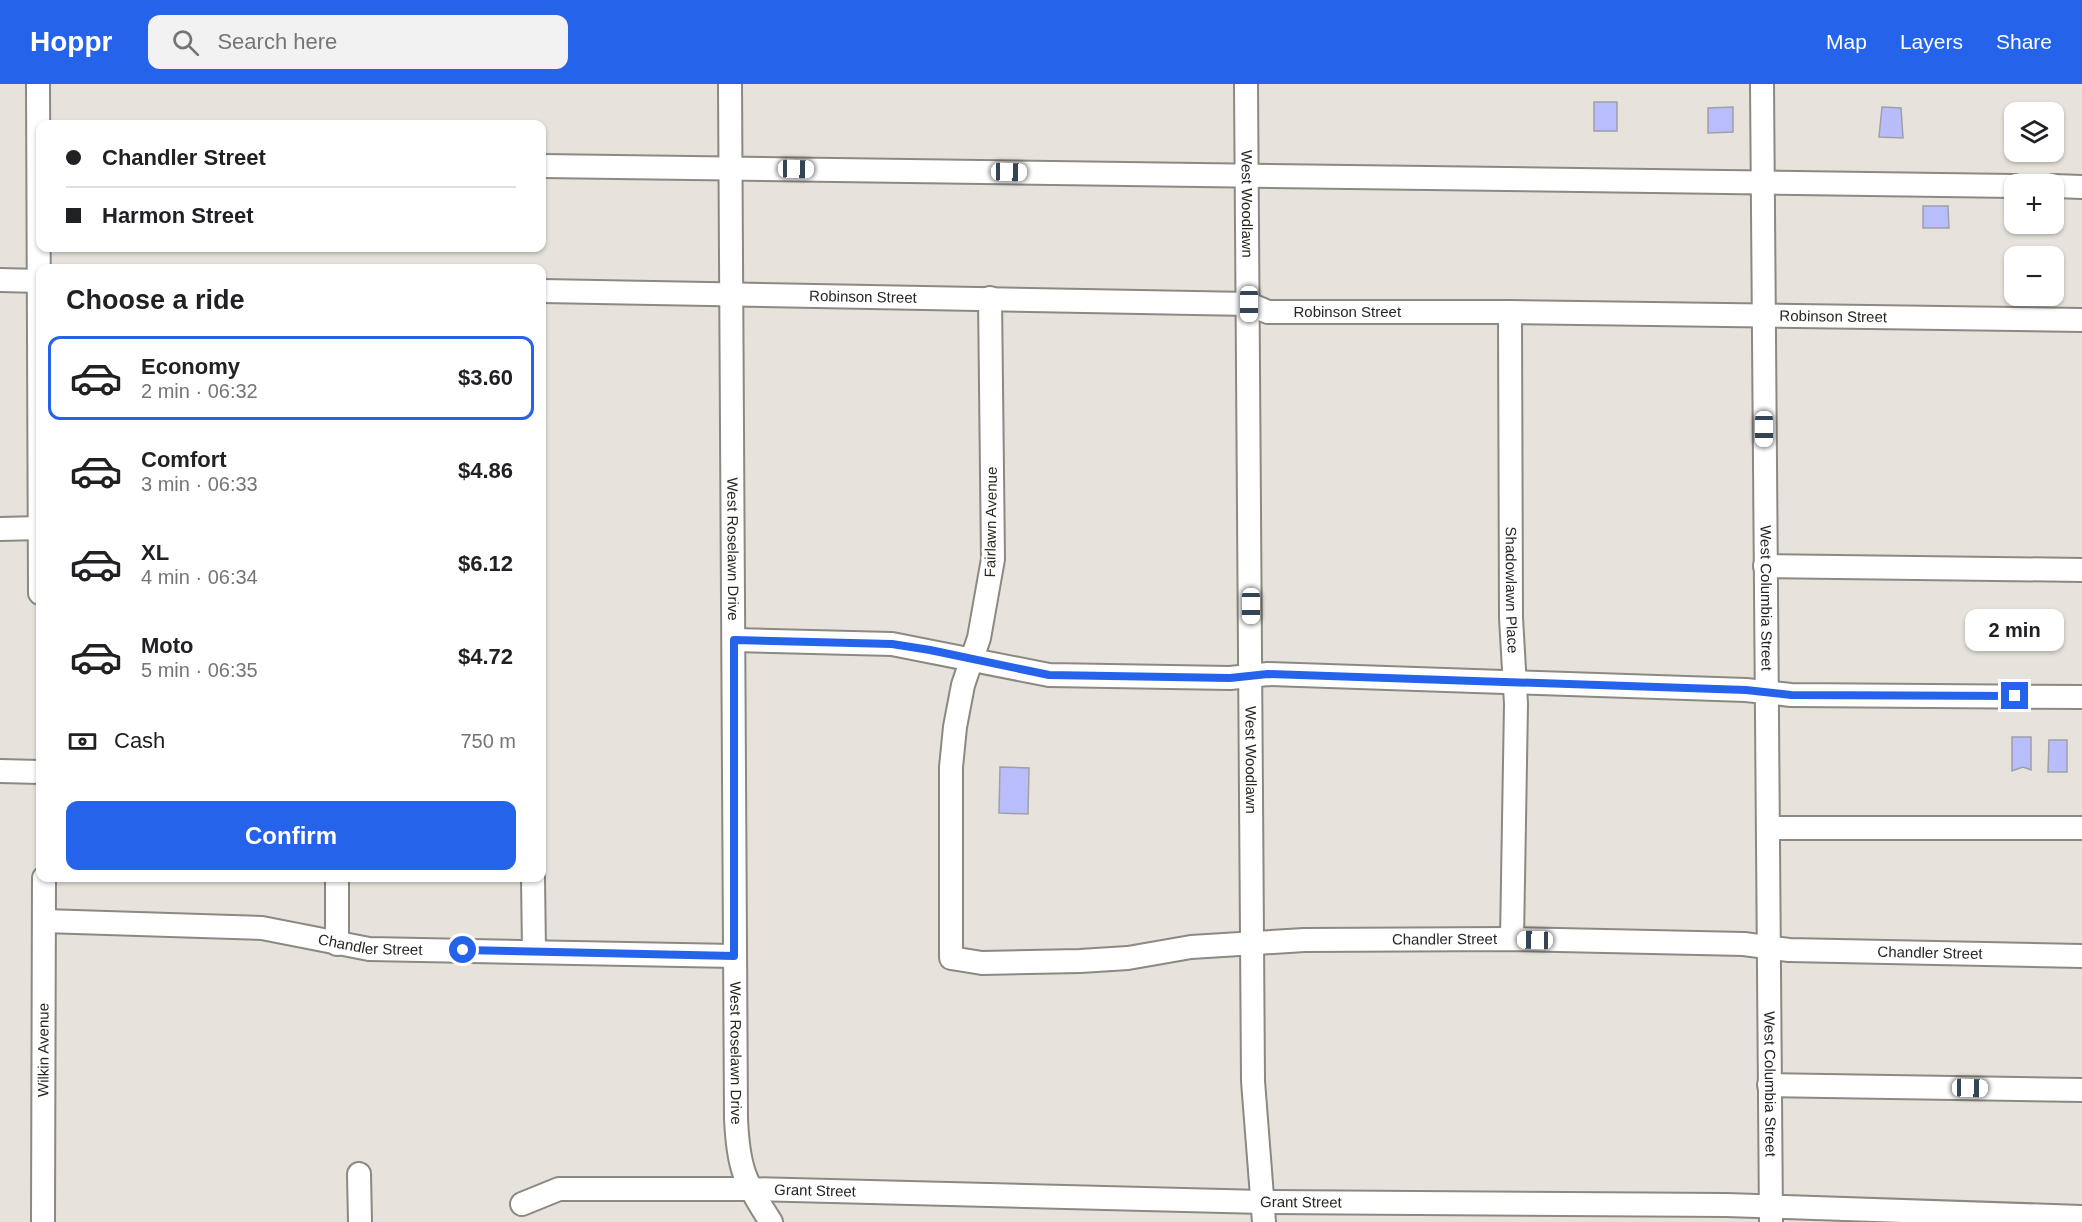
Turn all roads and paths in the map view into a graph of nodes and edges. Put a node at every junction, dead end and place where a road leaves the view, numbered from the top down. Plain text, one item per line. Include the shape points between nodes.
1 (38, 84) edge
2 (730, 84) edge
3 (1246, 84) edge
4 (1762, 84) edge
5 (38, 120) edge
6 (546, 166) edge
7 (731, 168) junction
8 (1246, 176) junction
9 (1762, 182) junction
10 (2004, 186) edge
11 (2064, 186) edge
12 (2082, 187) edge
13 (0, 280) edge
14 (36, 280) edge
15 (546, 291) edge
16 (730, 293) junction
17 (990, 298) junction
18 (1249, 304) junction
19 (1510, 312) junction
20 (1763, 315) junction
21 (2082, 320) edge
22 (36, 528) edge
23 (0, 529) edge
24 (1765, 566) junction
25 (2082, 570) edge
26 (734, 640) junction
27 (971, 660) junction
28 (1251, 676) junction
29 (1515, 683) junction
30 (1767, 692) junction
31 (2082, 697) edge
32 (0, 771) edge
33 (36, 772) edge
34 (1768, 828) junction
35 (2082, 828) edge
36 (44, 882) edge
37 (337, 882) edge
38 (534, 882) edge
39 (44, 921) junction
40 (1512, 939) junction
41 (1251, 943) junction
42 (337, 944) junction
43 (1768, 948) junction
44 (534, 951) junction
45 (734, 956) junction
46 (2082, 956) edge
47 (951, 958) joint
48 (1769, 1084) junction
49 (2082, 1090) edge
50 (359, 1174) dead end
51 (749, 1189) junction
52 (522, 1204) dead end
53 (1264, 1212) edge
54 (1771, 1215) edge
55 (2082, 1217) edge
56 (43, 1222) edge
57 (360, 1222) edge
58 (771, 1222) edge

1 - 5 street
2 - 7 street, West Roselawn Drive
3 - 8 street, West Woodlawn
4 - 9 street, West Columbia Street
6 - 7 street
7 - 8 street
7 - 16 street, West Roselawn Drive
8 - 9 street
8 - 18 street, West Woodlawn
9 - 10 street
9 - 20 street, West Columbia Street
11 - 12 street
13 - 14 street
15 - 16 street, Robinson Street
16 - 17 street, Robinson Street
16 - 26 street, West Roselawn Drive
17 - 18 street, Robinson Street
17 - 27 street, Fairlawn Avenue via 993,559 979,638
18 - 19 street, Robinson Street via 1268,312
18 - 28 street, West Woodlawn
19 - 20 street, Robinson Street
19 - 29 street, Shadowlawn Place via 1511,618
20 - 21 street, Robinson Street
20 - 24 street, West Columbia Street
22 - 23 street
24 - 25 street
24 - 30 street, West Columbia Street
26 - 27 street via 892,644
26 - 45 street, West Roselawn Drive
27 - 28 street via 1049,675
27 - 47 street, Fairlawn Avenue via 955,727 951,767
28 - 29 street
28 - 41 street, West Woodlawn
29 - 30 street
29 - 40 street, Shadowlawn Place
30 - 31 street
30 - 34 street, West Columbia Street
32 - 33 street
34 - 35 street
34 - 43 street, West Columbia Street
36 - 39 street, Wilkin Avenue
37 - 42 street
38 - 44 street
39 - 42 street, Chandler Street via 262,928
39 - 56 street, Wilkin Avenue
40 - 41 street, Chandler Street
40 - 43 street, Chandler Street via 1744,944
41 - 47 street, Chandler Street via 1080,962 982,963
41 - 53 street, West Woodlawn via 1252,1081
42 - 44 street, Chandler Street via 369,949
43 - 46 street, Chandler Street
43 - 48 street, West Columbia Street
44 - 45 street, Chandler Street
45 - 51 street, West Roselawn Drive via 738,1156
48 - 49 street
48 - 54 street, West Columbia Street
50 - 57 street
51 - 52 street, Grant Street via 559,1189
51 - 53 street, Grant Street
51 - 58 street, West Roselawn Drive
53 - 54 street, Grant Street
54 - 55 street, Grant Street

